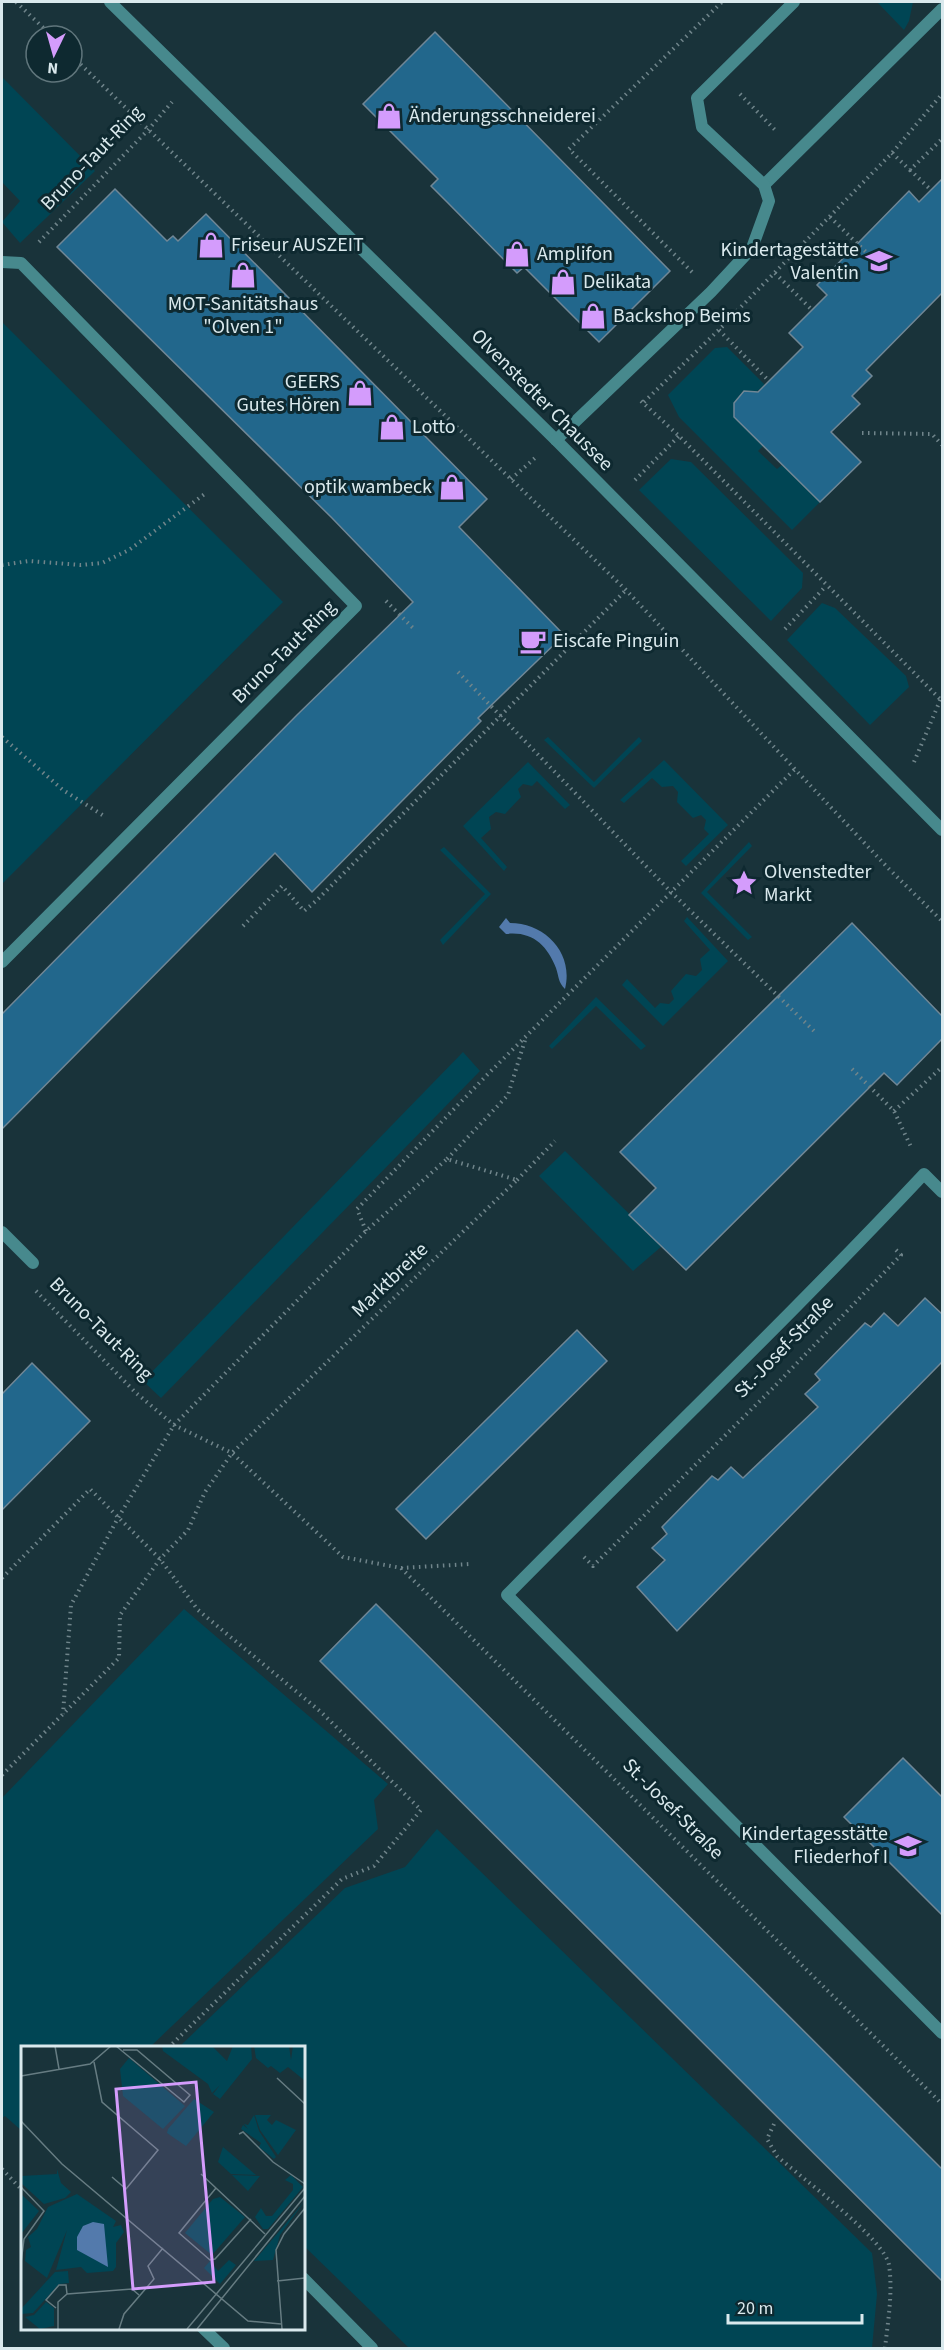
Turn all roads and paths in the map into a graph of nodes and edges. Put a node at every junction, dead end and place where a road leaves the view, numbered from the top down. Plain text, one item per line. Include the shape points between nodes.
1 (16, 2) edge
2 (110, 2) edge
3 (722, 2) edge
4 (794, 2) edge
5 (942, 9) edge
6 (39, 24) edge
7 (84, 68) edge
8 (720, 75) junction
9 (190, 80) junction
10 (942, 94) edge
11 (148, 130) junction
12 (942, 139) edge
13 (797, 152) junction
14 (892, 153) junction
15 (910, 170) junction
16 (764, 185) junction
17 (931, 190) dead end
18 (830, 217) junction
19 (868, 254) dead end
20 (2, 262) edge
21 (21, 263) junction
22 (775, 273) junction
23 (711, 292) junction
24 (812, 310) dead end
25 (719, 330) junction
26 (769, 381) dead end
27 (609, 390) junction
28 (644, 402) junction
29 (862, 433) dead end
30 (679, 436) junction
31 (556, 440) junction
32 (942, 445) edge
33 (229, 477) junction
34 (615, 499) junction
35 (2, 565) edge
36 (826, 586) junction
37 (626, 590) junction
38 (356, 606) junction
39 (415, 630) dead end
40 (764, 651) junction
41 (458, 672) dead end
42 (942, 699) edge
43 (501, 716) junction
44 (2, 737) edge
45 (795, 769) junction
46 (902, 789) junction
47 (942, 830) edge
48 (131, 832) junction
49 (671, 892) junction
50 (942, 921) edge
51 (243, 926) dead end
52 (2, 962) edge
53 (814, 1030) dead end
54 (526, 1036) junction
55 (942, 1067) edge
56 (852, 1069) dead end
57 (894, 1111) junction
58 (555, 1141) dead end
59 (447, 1159) junction
60 (924, 1174) junction
61 (517, 1180) junction
62 (942, 1192) edge
63 (873, 1228) junction
64 (366, 1231) junction
65 (2, 1232) edge
66 (33, 1263) dead end
67 (30, 1285) dead end
68 (174, 1425) junction
69 (232, 1454) junction
70 (118, 1518) junction
71 (563, 1538) junction
72 (160, 1559) junction
73 (470, 1564) dead end
74 (401, 1568) junction
75 (2, 1578) edge
76 (63, 1714) junction
77 (2, 1775) edge
78 (942, 2033) edge
79 (170, 2046) edge
80 (942, 2104) edge
81 (774, 2124) dead end
82 (2, 2169) edge
83 (21, 2189) edge
84 (304, 2279) edge
85 (204, 2329) edge
86 (224, 2349) edge
87 (372, 2349) edge
88 (885, 2349) edge

1 - 6 path
2 - 9 street, Olvenstedter Chaussee
3 - 23 path via 569,149
4 - 8 street
5 - 13 street
7 - 11 path
8 - 13 path
8 - 16 street via 697,98 702,127
9 - 11 path, Bruno-Taut-Ring
9 - 31 street, Olvenstedter Chaussee
10 - 14 path
11 - 21 path, Bruno-Taut-Ring
11 - 37 path
12 - 15 path
13 - 16 street
14 - 15 path
14 - 18 path
15 - 17 path
16 - 23 street via 769,201 752,248
18 - 19 path
18 - 22 path
20 - 21 street
21 - 33 street, Bruno-Taut-Ring
22 - 24 path
22 - 25 path
23 - 27 street
25 - 26 path
25 - 28 path
27 - 28 path
27 - 31 street
28 - 30 path
29 - 32 path via 932,434
30 - 34 path
30 - 36 path
31 - 34 street, Olvenstedter Chaussee
33 - 35 path via 111,560 92,566 29,561
33 - 38 street, Bruno-Taut-Ring
34 - 40 street, Olvenstedter Chaussee
36 - 40 path
36 - 42 path
37 - 43 path
37 - 45 path
38 - 39 path via 385,600
38 - 48 street, Bruno-Taut-Ring
40 - 46 street, Olvenstedter Chaussee
41 - 43 path
42 - 46 path
43 - 49 path
43 - 51 path via 304,911 282,886
44 - 48 path via 63,790
45 - 49 path
45 - 50 path
46 - 47 street, Olvenstedter Chaussee
48 - 52 street, Bruno-Taut-Ring
49 - 53 path
49 - 54 path
54 - 59 path via 508,1095
54 - 64 path via 357,1209
55 - 57 path
56 - 57 path
57 - 60 path
58 - 61 path, Marktbreite
59 - 61 path
59 - 64 path
60 - 62 street
60 - 63 street, St.-Josef-Straße
61 - 69 path, Marktbreite
63 - 71 street, St.-Josef-Straße
63 - 71 path, St.-Josef-Straße via 901,1255 743,1418 593,1566
64 - 68 path
65 - 66 street, Bruno-Taut-Ring
67 - 68 path, Bruno-Taut-Ring via 135,1392
68 - 69 path
68 - 70 path
69 - 72 path, Marktbreite via 205,1492 188,1530
69 - 74 path via 343,1557
70 - 72 path
70 - 75 path via 90,1489
70 - 76 path via 71,1605
71 - 78 street, St.-Josef-Straße via 507,1595
72 - 76 path, Marktbreite via 120,1615 119,1658
72 - 79 path via 198,1610 321,1712 421,1810 374,1866 342,1879
73 - 74 path
74 - 80 path, St.-Josef-Straße
76 - 77 path, Marktbreite
81 - 88 path via 767,2139 777,2156 873,2238 889,2263
82 - 83 path
84 - 87 street
85 - 86 street

